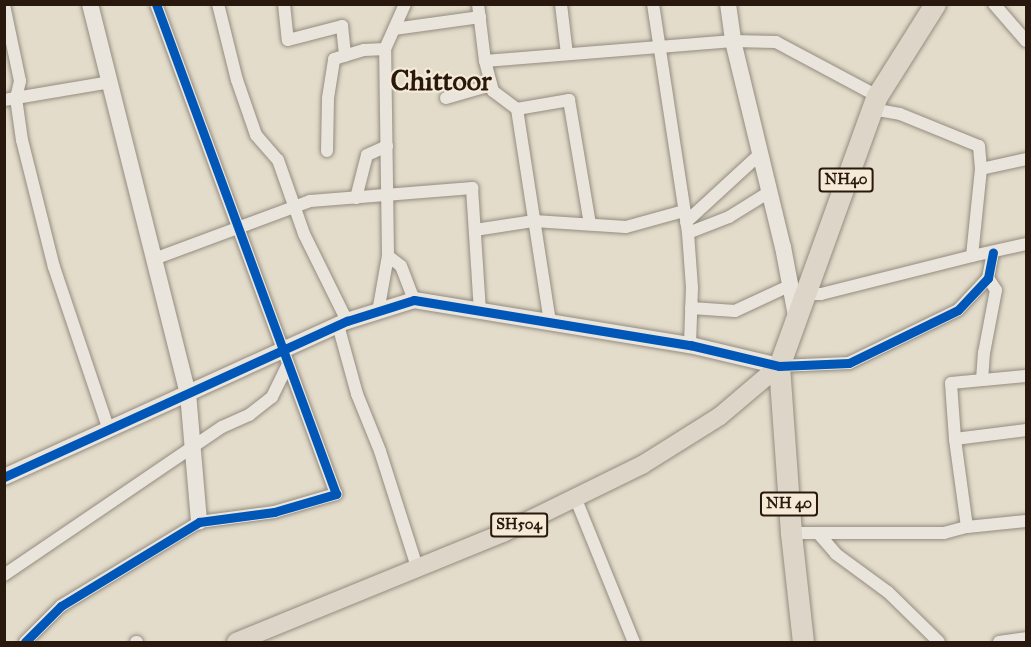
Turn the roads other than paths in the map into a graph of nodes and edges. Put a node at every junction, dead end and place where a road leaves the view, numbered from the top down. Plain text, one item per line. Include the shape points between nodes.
1 (90, 4) edge
2 (156, 4) edge
3 (218, 4) edge
4 (284, 4) edge
5 (405, 4) edge
6 (561, 4) edge
7 (653, 4) edge
8 (729, 4) edge
9 (935, 4) edge
10 (994, 4) edge
11 (4, 5) edge
12 (479, 11) edge
13 (394, 29) junction
14 (733, 40) junction
15 (1026, 41) edge
16 (659, 46) junction
17 (385, 49) junction
18 (567, 54) junction
19 (345, 56) junction
20 (485, 61) junction
21 (110, 82) junction
22 (491, 86) junction
23 (447, 98) dead end
24 (10, 99) edge
25 (875, 103) junction
26 (517, 109) junction
27 (387, 146) junction
28 (327, 151) dead end
29 (761, 153) junction
30 (1026, 159) edge
31 (981, 169) junction
32 (771, 191) junction
33 (388, 195) junction
34 (356, 198) junction
35 (295, 207) junction
36 (534, 221) junction
37 (686, 222) junction
38 (590, 224) junction
39 (239, 228) junction
40 (475, 230) junction
41 (1026, 244) edge
42 (993, 252) junction
43 (388, 256) junction
44 (972, 256) junction
45 (154, 259) junction
46 (988, 278) junction
47 (797, 289) junction
48 (414, 300) junction
49 (691, 308) junction
50 (480, 311) junction
51 (378, 312) junction
52 (550, 322) junction
53 (343, 323) junction
54 (690, 345) junction
55 (284, 358) junction
56 (779, 366) junction
57 (1026, 376) edge
58 (982, 380) junction
59 (188, 393) junction
60 (109, 430) junction
61 (1026, 430) edge
62 (955, 439) junction
63 (193, 448) junction
64 (4, 477) edge
65 (575, 497) junction
66 (1026, 521) edge
67 (199, 522) junction
68 (967, 527) junction
69 (818, 533) junction
70 (792, 534) junction
71 (417, 567) junction
72 (4, 574) edge
73 (1026, 638) edge
74 (25, 642) edge
75 (237, 642) edge
76 (634, 642) edge
77 (803, 642) edge
78 (939, 642) edge
79 (999, 642) edge

1 - 21 street
2 - 39 street
3 - 35 street via 256,135 278,159
4 - 19 street via 288,40 342,26
5 - 13 street
6 - 18 street
7 - 16 street
8 - 14 street
9 - 25 highway, NH40
10 - 15 street
11 - 24 street via 20,81
12 - 13 street
12 - 20 street
13 - 17 street
14 - 16 street
14 - 25 street via 776,42
14 - 29 street
16 - 18 street
16 - 37 street
17 - 19 street
17 - 27 street
18 - 20 street
19 - 28 street via 334,59 328,98
20 - 22 street
21 - 24 street
21 - 45 street
22 - 23 street
22 - 26 street
24 - 60 street via 54,267
25 - 31 street via 979,146
25 - 47 highway, NH40
26 - 36 street
26 - 38 street via 569,100
27 - 33 street
27 - 34 street via 367,154
29 - 32 street
29 - 37 street
30 - 31 street
31 - 44 street
32 - 37 street via 729,217
32 - 47 street
33 - 34 street
33 - 40 street via 472,188
33 - 43 street
34 - 35 street via 310,201
35 - 39 street
35 - 53 street
36 - 38 street
36 - 40 street
36 - 52 street
37 - 38 street via 626,227
37 - 49 street
39 - 45 street
39 - 55 street
40 - 50 street
41 - 42 street
42 - 44 street
42 - 46 street
43 - 48 street via 401,266
43 - 51 street
44 - 47 street via 821,294
45 - 59 street
46 - 56 street via 958,310 849,363
46 - 58 street via 996,290
47 - 49 street via 735,311
47 - 56 highway, NH40 via 796,316
48 - 50 street
48 - 51 street
49 - 54 street
50 - 52 street
51 - 53 street
52 - 54 street
53 - 55 street
53 - 71 street via 357,394 380,451
54 - 56 street
55 - 59 street
55 - 63 street via 272,398
55 - 67 street via 336,494 274,512
56 - 65 main road, SH504 via 720,416 642,465
56 - 70 highway, NH 40
57 - 58 street
58 - 62 street via 951,383
59 - 60 street
59 - 63 street
60 - 64 street
61 - 62 street
62 - 68 street
63 - 67 street
63 - 72 street
65 - 71 main road, SH504 via 503,533
65 - 76 street
66 - 68 street
67 - 74 street via 62,606
68 - 69 street via 944,533
69 - 70 street
69 - 78 street via 837,554 888,592
70 - 77 highway, NH 40
71 - 75 main road, SH504
73 - 79 street

